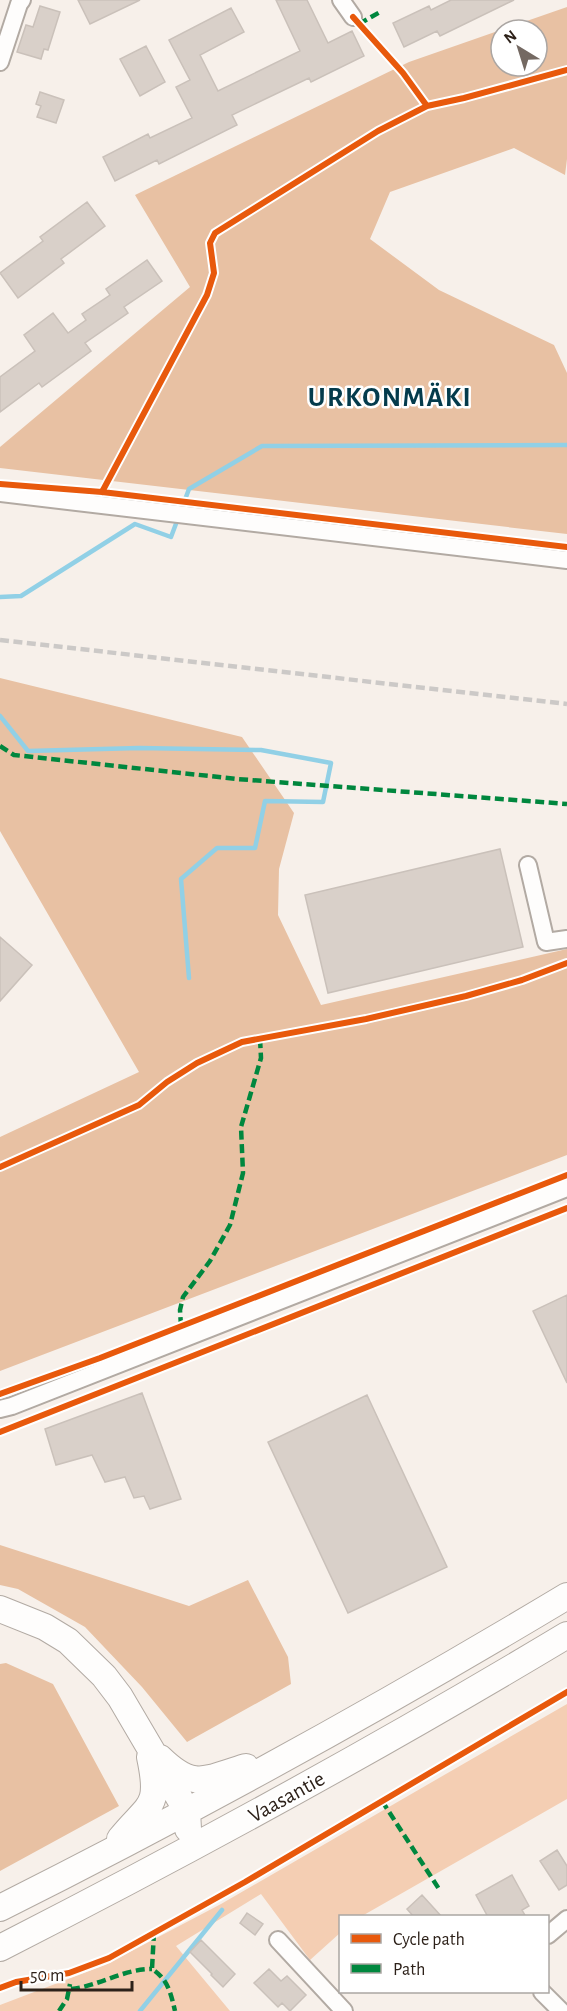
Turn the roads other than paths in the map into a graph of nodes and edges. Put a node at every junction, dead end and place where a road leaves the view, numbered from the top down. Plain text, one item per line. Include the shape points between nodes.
1 (22, 0) edge
2 (340, 0) edge
3 (353, 17) dead end
4 (0, 62) edge
5 (0, 493) edge
6 (567, 560) edge
7 (528, 865) dead end
8 (567, 939) edge
9 (567, 1188) edge
10 (0, 1409) edge
11 (567, 1596) edge
12 (0, 1609) edge
13 (567, 1635) edge
14 (148, 1748) junction
15 (289, 1756) junction
16 (187, 1811) junction
17 (108, 1854) junction
18 (179, 1854) junction
19 (0, 1908) edge
20 (567, 1919) edge
21 (549, 1934) edge
22 (278, 1940) dead end
23 (0, 1948) edge
24 (543, 1993) edge
25 (344, 2011) edge
26 (561, 2011) edge

1 - 4 street
2 - 3 street
5 - 6 street
7 - 8 street via 546,942
9 - 10 street
11 - 15 highway, Vaasantie
12 - 14 highway via 45,1627 86,1656 120,1697
13 - 18 highway, Vaasantie
14 - 15 highway via 175,1773 196,1780
14 - 16 highway
14 - 17 highway via 155,1781 152,1803
15 - 16 highway, Vaasantie
16 - 17 highway, Vaasantie
16 - 18 highway via 188,1831
17 - 19 highway, Vaasantie
18 - 23 highway, Vaasantie
20 - 21 street
22 - 25 street
24 - 26 street

